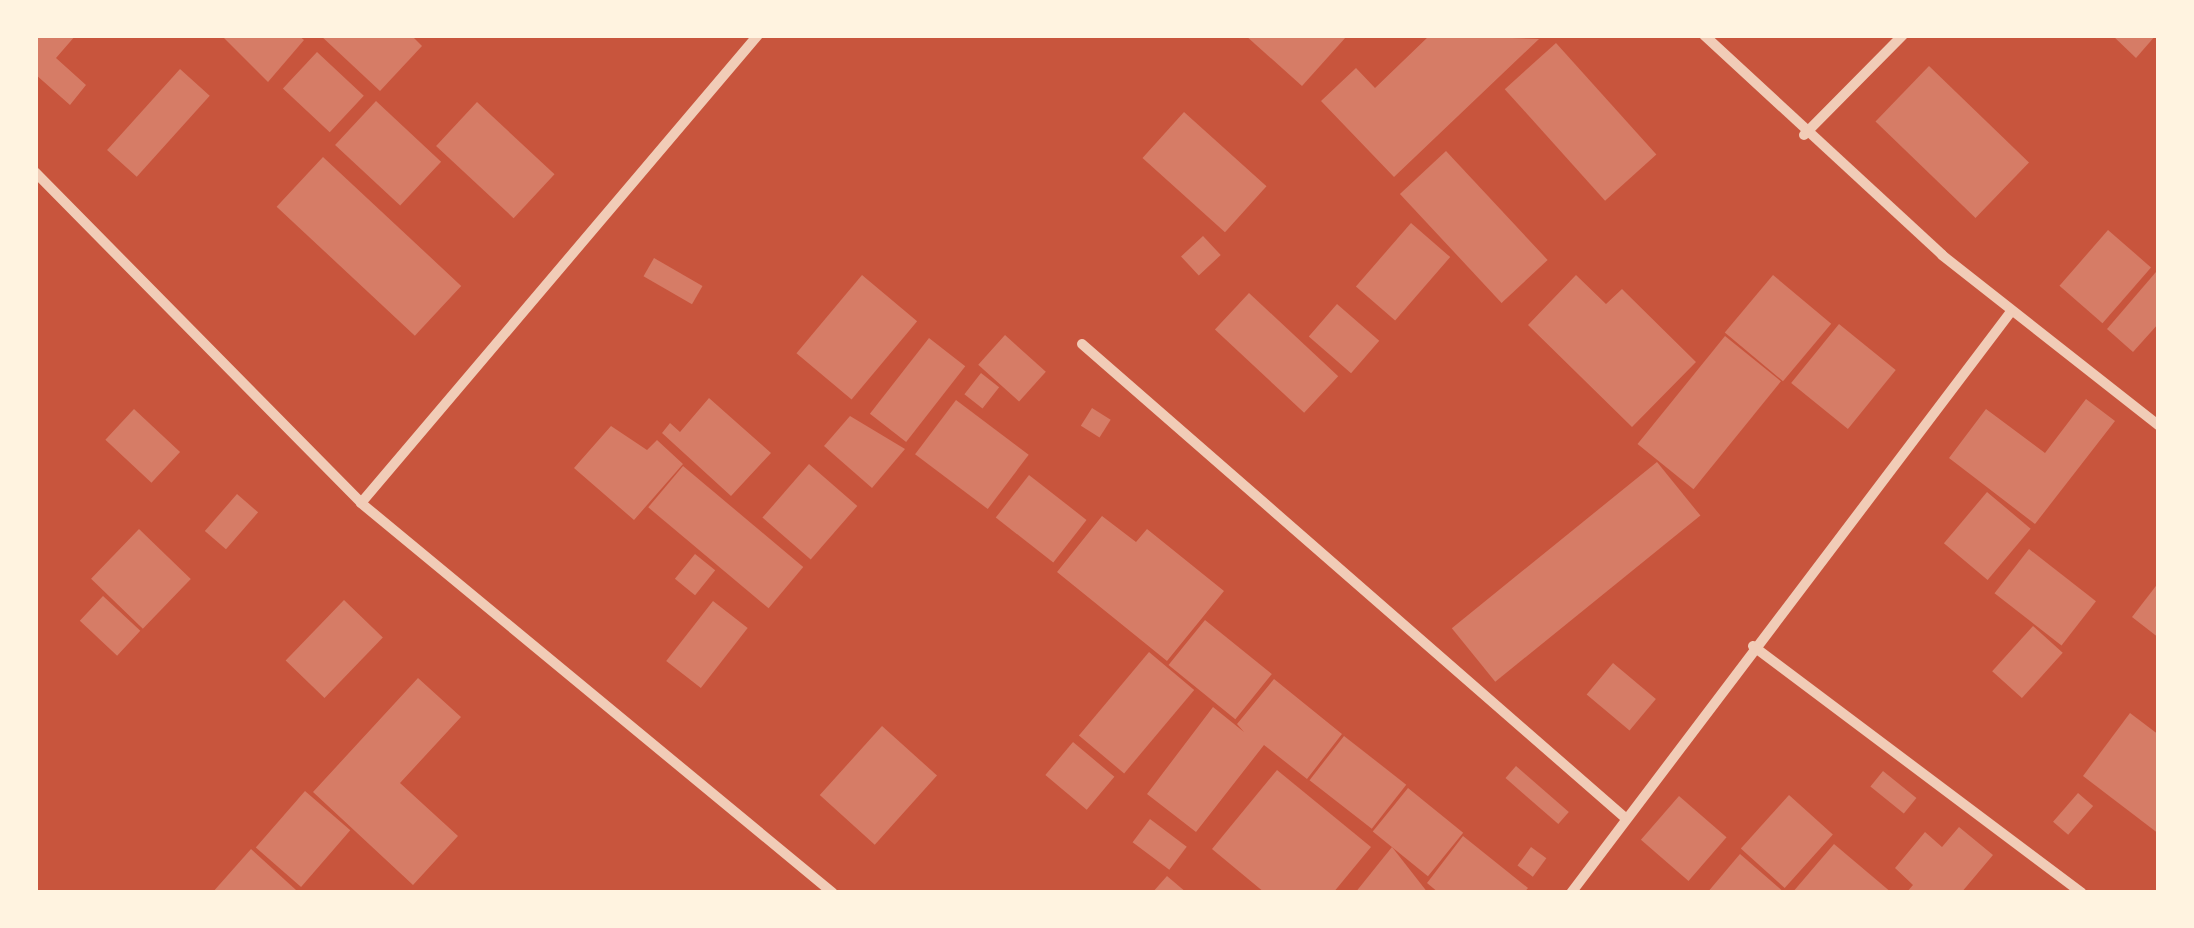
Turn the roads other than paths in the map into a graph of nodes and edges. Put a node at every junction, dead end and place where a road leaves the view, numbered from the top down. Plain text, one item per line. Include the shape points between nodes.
1 (758, 35) edge
2 (1704, 35) edge
3 (1903, 35) edge
4 (1804, 135) junction
5 (35, 172) edge
6 (2010, 312) junction
7 (1082, 344) dead end
8 (2159, 426) edge
9 (361, 503) junction
10 (1753, 646) junction
11 (1623, 816) junction
12 (833, 893) edge
13 (1571, 893) edge
14 (2082, 893) edge

1 - 9 street
2 - 4 street
3 - 4 street
4 - 6 street
5 - 9 street
6 - 8 street
6 - 10 street
7 - 11 street
9 - 12 street
10 - 11 street
10 - 14 street
11 - 13 street

